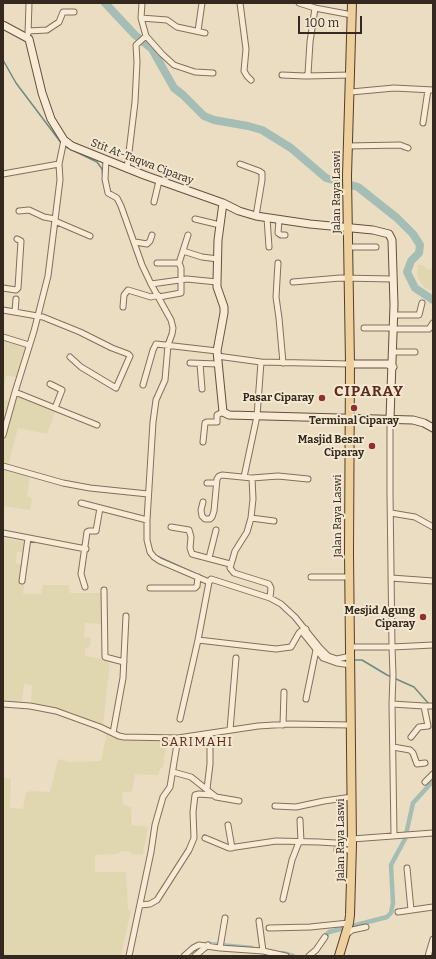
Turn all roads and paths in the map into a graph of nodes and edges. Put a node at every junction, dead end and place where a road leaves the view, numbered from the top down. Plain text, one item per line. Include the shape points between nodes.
1 (29, 3) edge
2 (142, 3) edge
3 (202, 3) edge
4 (240, 3) edge
5 (299, 3) edge
6 (352, 3) edge
7 (315, 8) junction
8 (74, 12) dead end
9 (352, 15) junction
10 (141, 18) junction
11 (3, 25) edge
12 (28, 31) junction
13 (198, 31) junction
14 (205, 33) dead end
15 (145, 37) junction
16 (29, 39) junction
17 (213, 73) dead end
18 (282, 75) dead end
19 (351, 75) junction
20 (306, 76) junction
21 (251, 80) dead end
22 (430, 90) edge
23 (350, 92) junction
24 (423, 123) dead end
25 (64, 140) junction
26 (348, 146) junction
27 (408, 148) dead end
28 (106, 160) junction
29 (59, 164) junction
30 (240, 164) dead end
31 (127, 169) junction
32 (3, 174) edge
33 (159, 181) junction
34 (154, 202) dead end
35 (223, 203) junction
36 (19, 211) dead end
37 (256, 216) junction
38 (267, 218) junction
39 (195, 219) dead end
40 (55, 220) junction
41 (279, 220) junction
42 (220, 225) junction
43 (348, 228) junction
44 (152, 235) dead end
45 (188, 235) dead end
46 (90, 236) dead end
47 (285, 236) dead end
48 (17, 239) dead end
49 (135, 242) junction
50 (348, 247) junction
51 (376, 247) dead end
52 (269, 248) dead end
53 (183, 251) junction
54 (218, 259) junction
55 (157, 263) dead end
56 (179, 263) junction
57 (278, 263) dead end
58 (348, 279) junction
59 (393, 279) junction
60 (181, 280) junction
61 (217, 282) junction
62 (293, 282) dead end
63 (151, 284) junction
64 (3, 288) edge
65 (156, 296) junction
66 (16, 299) dead end
67 (422, 303) dead end
68 (123, 307) dead end
69 (3, 310) edge
70 (15, 312) junction
71 (394, 315) junction
72 (38, 316) junction
73 (433, 323) edge
74 (364, 328) dead end
75 (394, 329) junction
76 (3, 337) edge
77 (29, 345) junction
78 (168, 345) junction
79 (393, 352) junction
80 (415, 352) dead end
81 (217, 353) junction
82 (70, 357) dead end
83 (261, 362) junction
84 (190, 363) dead end
85 (283, 363) junction
86 (200, 364) junction
87 (218, 364) junction
88 (350, 364) junction
89 (393, 367) junction
90 (50, 384) dead end
91 (143, 385) dead end
92 (202, 389) dead end
93 (15, 392) junction
94 (55, 408) junction
95 (223, 412) junction
96 (257, 416) junction
97 (350, 419) junction
98 (390, 419) junction
99 (97, 425) dead end
100 (433, 428) edge
101 (3, 435) edge
102 (203, 442) dead end
103 (3, 466) edge
104 (244, 477) junction
105 (252, 478) junction
106 (308, 479) dead end
107 (207, 483) dead end
108 (216, 483) junction
109 (148, 494) junction
110 (203, 502) dead end
111 (81, 503) dead end
112 (100, 508) junction
113 (391, 513) junction
114 (251, 518) junction
115 (147, 520) junction
116 (274, 521) dead end
117 (171, 527) dead end
118 (433, 527) edge
119 (216, 530) dead end
120 (3, 533) edge
121 (28, 538) junction
122 (86, 549) junction
123 (208, 558) junction
124 (230, 564) junction
125 (349, 576) junction
126 (198, 577) junction
127 (311, 577) dead end
128 (391, 578) junction
129 (22, 581) dead end
130 (210, 581) junction
131 (433, 581) edge
132 (85, 587) dead end
133 (150, 588) dead end
134 (104, 590) dead end
135 (270, 598) junction
136 (126, 616) dead end
137 (305, 631) junction
138 (198, 640) junction
139 (433, 645) edge
140 (351, 647) junction
141 (392, 647) junction
142 (316, 650) junction
143 (322, 653) junction
144 (236, 658) dead end
145 (351, 660) junction
146 (124, 662) junction
147 (284, 692) dead end
148 (306, 699) dead end
149 (3, 704) edge
150 (392, 704) junction
151 (428, 706) edge
152 (180, 719) dead end
153 (283, 725) junction
154 (351, 725) junction
155 (230, 730) junction
156 (113, 733) junction
157 (207, 734) junction
158 (411, 737) dead end
159 (178, 738) junction
160 (393, 747) junction
161 (425, 763) dead end
162 (172, 772) junction
163 (433, 774) edge
164 (425, 782) dead end
165 (206, 789) junction
166 (212, 795) junction
167 (352, 797) junction
168 (239, 801) dead end
169 (275, 806) dead end
170 (300, 820) dead end
171 (228, 825) dead end
172 (433, 833) edge
173 (394, 835) junction
174 (205, 838) dead end
175 (300, 842) junction
176 (352, 845) junction
177 (232, 848) junction
178 (336, 850) dead end
179 (407, 868) dead end
180 (283, 899) dead end
181 (140, 905) junction
182 (433, 907) edge
183 (411, 910) junction
184 (398, 912) dead end
185 (225, 918) dead end
186 (259, 921) dead end
187 (366, 927) dead end
188 (269, 928) dead end
189 (347, 929) junction
190 (325, 937) dead end
191 (433, 939) edge
192 (206, 945) junction
193 (221, 946) junction
194 (263, 950) junction
195 (129, 956) edge
196 (184, 956) edge
197 (196, 956) edge
198 (286, 956) edge
199 (309, 956) edge
200 (339, 956) edge
201 (428, 956) edge

1 - 12 street
2 - 10 street
3 - 13 street
4 - 21 street via 246,49 244,71
5 - 7 street
6 - 9 main road, Jalan Raya Laswi
7 - 9 street
7 - 20 street
8 - 12 street via 63,12 59,22 47,30
9 - 19 main road, Jalan Raya Laswi
10 - 13 street via 164,20 177,27
10 - 15 street
11 - 16 main road
12 - 16 street
13 - 14 street
15 - 17 street via 174,65 195,72
15 - 31 street via 136,45 135,102
16 - 25 main road, Stit At-Taqwa Ciparay via 51,119
18 - 20 street
19 - 20 street
19 - 23 main road, Jalan Raya Laswi
22 - 23 street via 394,88
22 - 24 street
23 - 26 main road, Jalan Raya Laswi
25 - 28 main road, Stit At-Taqwa Ciparay
25 - 29 street
26 - 27 street via 400,145
26 - 43 main road, Jalan Raya Laswi
28 - 31 main road, Stit At-Taqwa Ciparay
28 - 49 street via 105,179 108,193 116,198 121,206
29 - 32 street
29 - 40 street via 60,180
30 - 37 street via 262,173
31 - 33 main road, Stit At-Taqwa Ciparay
33 - 34 street
33 - 35 main road, Stit At-Taqwa Ciparay
35 - 37 main road, Stit At-Taqwa Ciparay
35 - 42 main road
36 - 40 street via 29,210
37 - 38 main road, Stit At-Taqwa Ciparay
38 - 41 main road, Stit At-Taqwa Ciparay
38 - 52 street
39 - 42 street
40 - 46 street
40 - 72 street via 48,276
41 - 43 main road, Stit At-Taqwa Ciparay
41 - 47 street via 278,233
42 - 54 main road
43 - 50 main road, Jalan Raya Laswi
43 - 59 main road, Stit At-Taqwa Ciparay via 389,234 392,240
44 - 49 street via 147,244
45 - 53 street
48 - 64 street via 21,241 18,288
49 - 63 street
50 - 51 street
50 - 58 main road, Jalan Raya Laswi
53 - 54 street
53 - 56 street
54 - 61 main road
55 - 56 street
56 - 60 street
57 - 85 street via 276,297
58 - 59 street
58 - 62 street
58 - 88 main road, Jalan Raya Laswi
59 - 71 main road
60 - 61 street
60 - 63 street
60 - 65 street via 181,293
61 - 81 main road via 224,313
63 - 65 street
65 - 68 street via 128,290 124,295
65 - 78 street via 173,328
66 - 70 street
67 - 71 street via 420,315
69 - 70 street
70 - 72 street
71 - 75 main road
72 - 77 street
72 - 82 street via 80,332 128,354 130,358 116,388 81,367
73 - 75 street via 429,329
74 - 75 street
75 - 79 main road
76 - 77 street
77 - 93 street
78 - 81 street
78 - 91 street via 154,345
78 - 109 street via 165,380 156,400 152,422
79 - 80 street
79 - 89 main road
81 - 83 street
81 - 87 main road
83 - 85 street
83 - 96 street
84 - 86 street
85 - 88 street
86 - 87 street
86 - 92 street
87 - 95 main road
88 - 89 main road via 388,364
88 - 97 main road, Jalan Raya Laswi
89 - 98 main road
90 - 94 street via 62,390
93 - 94 street
93 - 101 street
94 - 99 street
95 - 96 main road via 229,415
95 - 102 street via 218,415 217,422 205,424
96 - 97 main road
96 - 104 street
97 - 98 main road
97 - 125 main road, Jalan Raya Laswi
98 - 100 main road via 419,421
98 - 113 street
103 - 109 street via 90,488
104 - 105 street
104 - 108 street via 222,475
105 - 106 street via 278,476
105 - 114 street
107 - 108 street
108 - 110 street via 214,511 209,520 202,516
109 - 115 street
111 - 112 street
112 - 115 street
112 - 122 street via 96,531 88,532
113 - 118 street via 415,517
113 - 128 street
114 - 116 street
114 - 124 street via 247,532
115 - 126 street via 147,540 152,556
117 - 123 street via 188,529 191,553
119 - 123 street
120 - 121 street
121 - 122 street
121 - 129 street
122 - 132 street via 82,574
123 - 124 street
124 - 135 street via 233,572 269,584
125 - 127 street
125 - 140 main road, Jalan Raya Laswi
126 - 130 street
126 - 133 street via 197,586 194,588
128 - 131 street
128 - 141 street
130 - 135 street via 212,579
130 - 138 street
134 - 146 street via 105,657
135 - 137 street via 287,609
136 - 146 street
137 - 138 street via 299,633 291,647 276,648
137 - 142 street
137 - 143 street
138 - 152 street
139 - 141 street
140 - 141 street
140 - 145 main road, Jalan Raya Laswi
141 - 150 street
142 - 143 street
142 - 148 street
143 - 145 street via 335,659
143 - 145 street via 330,661
144 - 155 street
145 - 154 main road, Jalan Raya Laswi
146 - 156 street
147 - 153 street
149 - 156 street via 56,711
150 - 151 street
150 - 160 street
151 - 158 street via 428,726 419,727
153 - 154 street
153 - 155 street
154 - 167 main road, Jalan Raya Laswi
155 - 157 street
156 - 159 street via 124,736
157 - 159 street
157 - 165 street via 210,764
159 - 162 street
160 - 161 street via 410,750 417,764
160 - 173 street
162 - 165 street via 191,777
162 - 181 street via 170,787 163,797 156,818
163 - 164 street
165 - 166 street
166 - 168 street
166 - 181 street via 195,796 194,838 189,850 157,900
167 - 169 street via 296,807
167 - 176 main road, Jalan Raya Laswi
170 - 175 street
171 - 177 street
172 - 173 street
173 - 176 street
174 - 177 street via 223,847
175 - 176 street
175 - 177 street via 264,842
175 - 180 street via 292,860
176 - 178 street
176 - 189 main road, Jalan Raya Laswi via 351,896
179 - 183 street
181 - 195 street
182 - 183 street
183 - 184 street
185 - 193 street
186 - 194 street
187 - 189 street via 352,930 349,934
188 - 189 street
189 - 200 main road, Jalan Raya Laswi
190 - 199 street
191 - 201 street
192 - 193 street
192 - 196 street via 196,946
192 - 197 street
193 - 194 street
194 - 198 street

